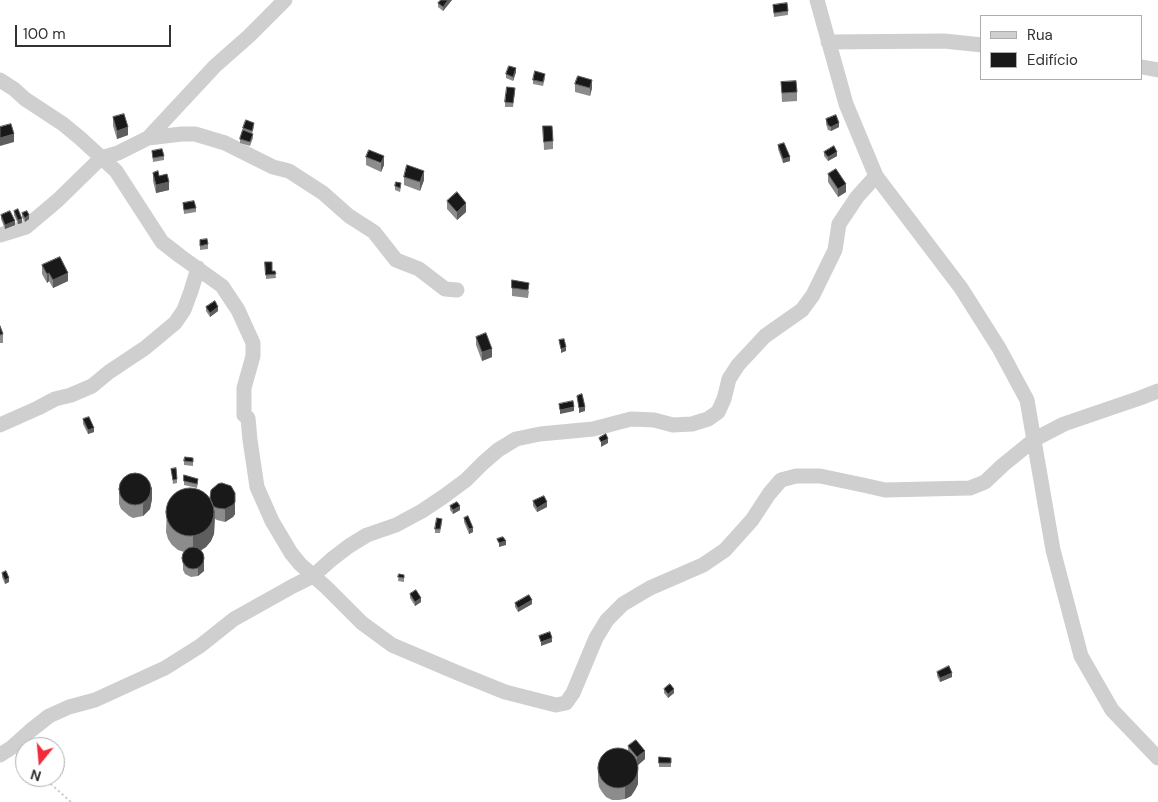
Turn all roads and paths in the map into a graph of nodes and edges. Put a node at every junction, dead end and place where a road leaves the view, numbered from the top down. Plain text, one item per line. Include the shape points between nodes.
1 (285, 0) edge
2 (817, 0) edge
3 (828, 42) junction
4 (980, 45) edge
5 (1143, 67) edge
6 (1158, 70) edge
7 (0, 80) edge
8 (148, 138) junction
9 (100, 158) junction
10 (876, 176) junction
11 (0, 234) edge
12 (198, 268) junction
13 (458, 290) dead end
14 (1158, 391) edge
15 (0, 425) edge
16 (1034, 439) junction
17 (313, 576) junction
18 (0, 755) edge
19 (1158, 758) edge
20 (54, 787) edge
21 (71, 802) edge

1 - 8 street via 215,66
2 - 3 street
3 - 4 street via 944,40
3 - 10 street via 846,104
5 - 6 street
7 - 9 street via 80,138
8 - 9 street
8 - 13 street via 195,134 225,143 289,171 374,232 396,260 419,269 445,289
9 - 11 street via 26,227
9 - 12 street via 116,170 162,242
10 - 16 street via 961,288 999,348 1027,400
10 - 17 street via 839,224 835,250 814,295 802,310 766,336 738,365 729,379 718,412 692,424 631,420 593,429 516,439 498,450 443,497 422,511 367,535
12 - 15 street via 184,310 175,323 146,348 92,386
12 - 17 street via 222,286 238,310 253,344 244,388 244,415 248,418 257,487 291,554
14 - 16 street via 1064,424
16 - 17 street via 985,482 970,488 885,490 820,476 781,480 725,550 703,565 650,588 623,604 607,620 573,693 566,702 556,705 505,692 392,645 362,623
16 - 19 street via 1053,550 1081,656 1112,710
17 - 18 street via 234,619 165,668 95,700 49,716
20 - 21 path

